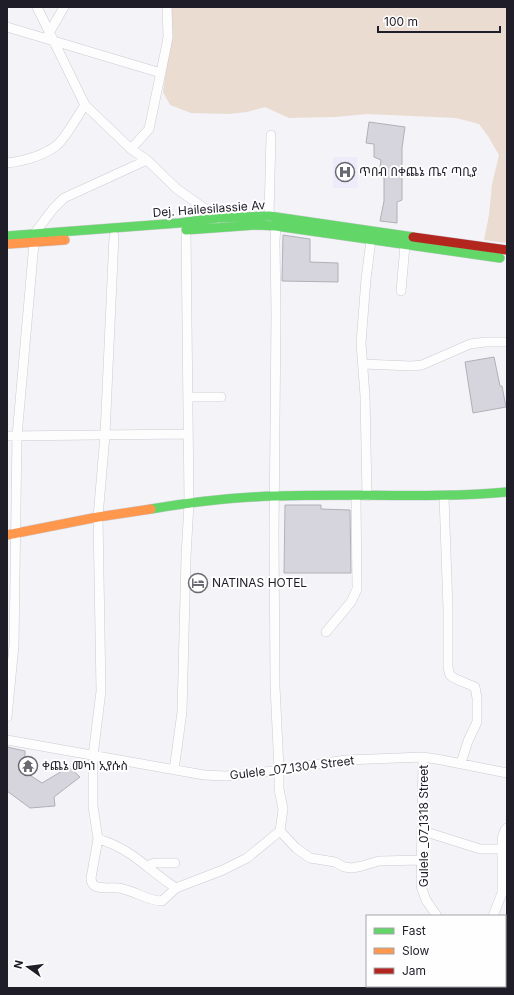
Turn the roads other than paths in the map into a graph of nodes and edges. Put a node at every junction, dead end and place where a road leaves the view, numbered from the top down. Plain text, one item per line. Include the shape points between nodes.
1 (37, 7) edge
2 (64, 7) edge
3 (167, 7) edge
4 (7, 27) edge
5 (49, 33) junction
6 (54, 41) junction
7 (161, 73) junction
8 (85, 105) junction
9 (271, 135) dead end
10 (131, 149) junction
11 (147, 160) junction
12 (7, 163) edge
13 (269, 216) junction
14 (218, 218) junction
15 (276, 226) junction
16 (186, 230) junction
17 (7, 236) edge
18 (114, 236) junction
19 (34, 238) junction
20 (371, 240) junction
21 (7, 244) edge
22 (405, 245) junction
23 (507, 250) edge
24 (507, 259) edge
25 (402, 291) dead end
26 (507, 342) edge
27 (363, 364) junction
28 (188, 397) junction
29 (221, 397) dead end
30 (188, 434) junction
31 (105, 435) junction
32 (7, 436) edge
33 (17, 436) junction
34 (507, 492) edge
35 (275, 496) junction
36 (356, 496) junction
37 (367, 496) junction
38 (444, 496) junction
39 (189, 503) junction
40 (98, 517) junction
41 (11, 534) edge
42 (326, 632) dead end
43 (10, 645) edge
44 (7, 717) edge
45 (7, 740) edge
46 (93, 756) junction
47 (424, 757) junction
48 (461, 763) junction
49 (279, 769) junction
50 (174, 770) junction
51 (507, 773) edge
52 (507, 828) edge
53 (280, 831) junction
54 (423, 831) junction
55 (98, 839) junction
56 (504, 848) edge
57 (422, 860) junction
58 (175, 863) dead end
59 (146, 866) junction
60 (176, 888) junction
61 (435, 915) edge
62 (493, 915) edge

1 - 5 street
2 - 5 street
3 - 7 street via 168,37
4 - 6 street
5 - 6 street
6 - 7 street
6 - 8 street
7 - 10 street via 149,129
8 - 10 street
8 - 12 street via 56,146 22,161
9 - 13 street
10 - 11 street
11 - 14 street via 177,189
11 - 19 street via 64,198 53,209
13 - 14 main road, Dej. Hailesilassie Av
13 - 23 main road, Dej. Hailesilassie Av
14 - 19 main road, Dej. Hailesilassie Av
15 - 16 main road
15 - 20 main road
15 - 35 street
16 - 18 main road
16 - 28 street
17 - 19 main road, Dej. Hailesilassie Av
18 - 19 main road
18 - 31 street
19 - 21 main road
19 - 33 street
20 - 22 main road
20 - 27 street via 361,343
22 - 24 main road
22 - 25 street
26 - 27 street via 470,344 411,366
27 - 37 street
28 - 29 street
28 - 30 street
30 - 31 street
30 - 39 street
31 - 33 street
31 - 40 street
32 - 33 street
33 - 41 street
34 - 38 main road
35 - 36 main road
35 - 39 main road
35 - 49 street via 275,686
36 - 37 main road
36 - 42 street via 357,589 351,602
37 - 38 main road
38 - 48 street via 448,668 454,678 475,687 477,698 477,722
39 - 40 main road
39 - 50 street via 182,712
40 - 41 main road
40 - 46 street via 101,691
41 - 43 street
43 - 44 street
45 - 46 street, Gulele _07_1304 Street
46 - 50 street, Gulele _07_1304 Street
46 - 55 street via 93,806
47 - 48 street, Gulele _07_1304 Street
47 - 49 street, Gulele _07_1304 Street via 346,760
47 - 54 street, Gulele _07_1318 Street
48 - 51 street, Gulele _07_1304 Street
49 - 50 street, Gulele _07_1304 Street via 226,776
49 - 53 street via 283,809
52 - 56 street via 502,838
53 - 57 street via 310,858 335,862 344,867
53 - 60 street via 247,858
54 - 56 street via 480,849
54 - 57 street, Gulele _07_1318 Street
55 - 59 street via 117,846
55 - 60 street via 91,878 94,885 103,888 123,888 156,901 162,901
56 - 62 street via 502,893
57 - 61 street, Gulele _07_1318 Street via 421,886
58 - 59 street via 155,863
59 - 60 street

